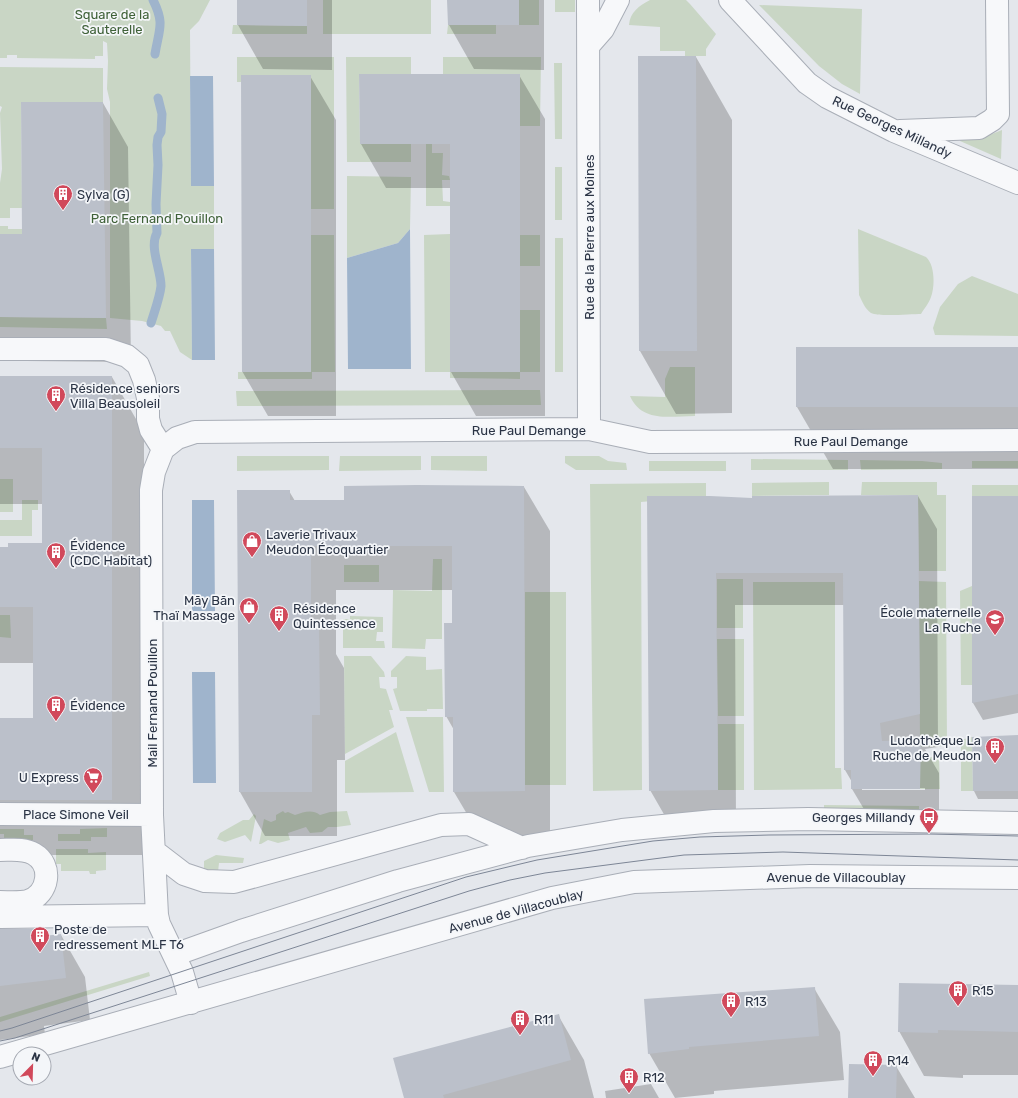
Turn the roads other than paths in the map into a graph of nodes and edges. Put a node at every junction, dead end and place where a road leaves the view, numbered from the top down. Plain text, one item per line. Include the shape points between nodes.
1 (588, 0) edge
2 (618, 0) edge
3 (730, 0) edge
4 (997, 0) edge
5 (589, 45) junction
6 (894, 131) junction
7 (1018, 183) edge
8 (0, 349) edge
9 (589, 429) junction
10 (1018, 440) edge
11 (163, 449) junction
12 (0, 814) edge
13 (152, 815) junction
14 (1018, 823) edge
15 (522, 848) junction
16 (0, 850) edge
17 (154, 851) junction
18 (1018, 878) edge
19 (0, 902) edge
20 (157, 916) junction
21 (0, 918) edge
22 (174, 954) junction
23 (191, 1003) junction
24 (0, 1056) edge

1 - 5 street, Rue de la Pierre aux Moines
2 - 5 street via 603,29
3 - 6 street, Rue Georges Millandy via 807,83 827,97
4 - 6 street via 998,114 979,128
5 - 9 street, Rue de la Pierre aux Moines
6 - 7 street, Rue Georges Millandy
8 - 11 street via 106,349 127,356 138,365 144,380 151,430
9 - 10 street, Rue Paul Demange via 650,442
9 - 11 street, Rue Paul Demange via 195,432 178,438
11 - 13 street, Mail Fernand Pouillon via 154,472 151,490
12 - 13 street, Place Simone Veil
13 - 17 street, Mail Fernand Pouillon
14 - 15 street via 808,819 714,821 622,830
15 - 17 street via 469,824 441,824 234,882 204,881 184,874
15 - 22 street via 398,881
16 - 19 street via 22,850 35,855 44,865 46,880 40,892 29,900
17 - 20 street, Mail Fernand Pouillon
18 - 23 street, Avenue de Villacoublay via 810,876 634,882 552,898
20 - 21 street
20 - 22 street, Mail Fernand Pouillon
22 - 23 street
23 - 24 street, Avenue de Villacoublay

